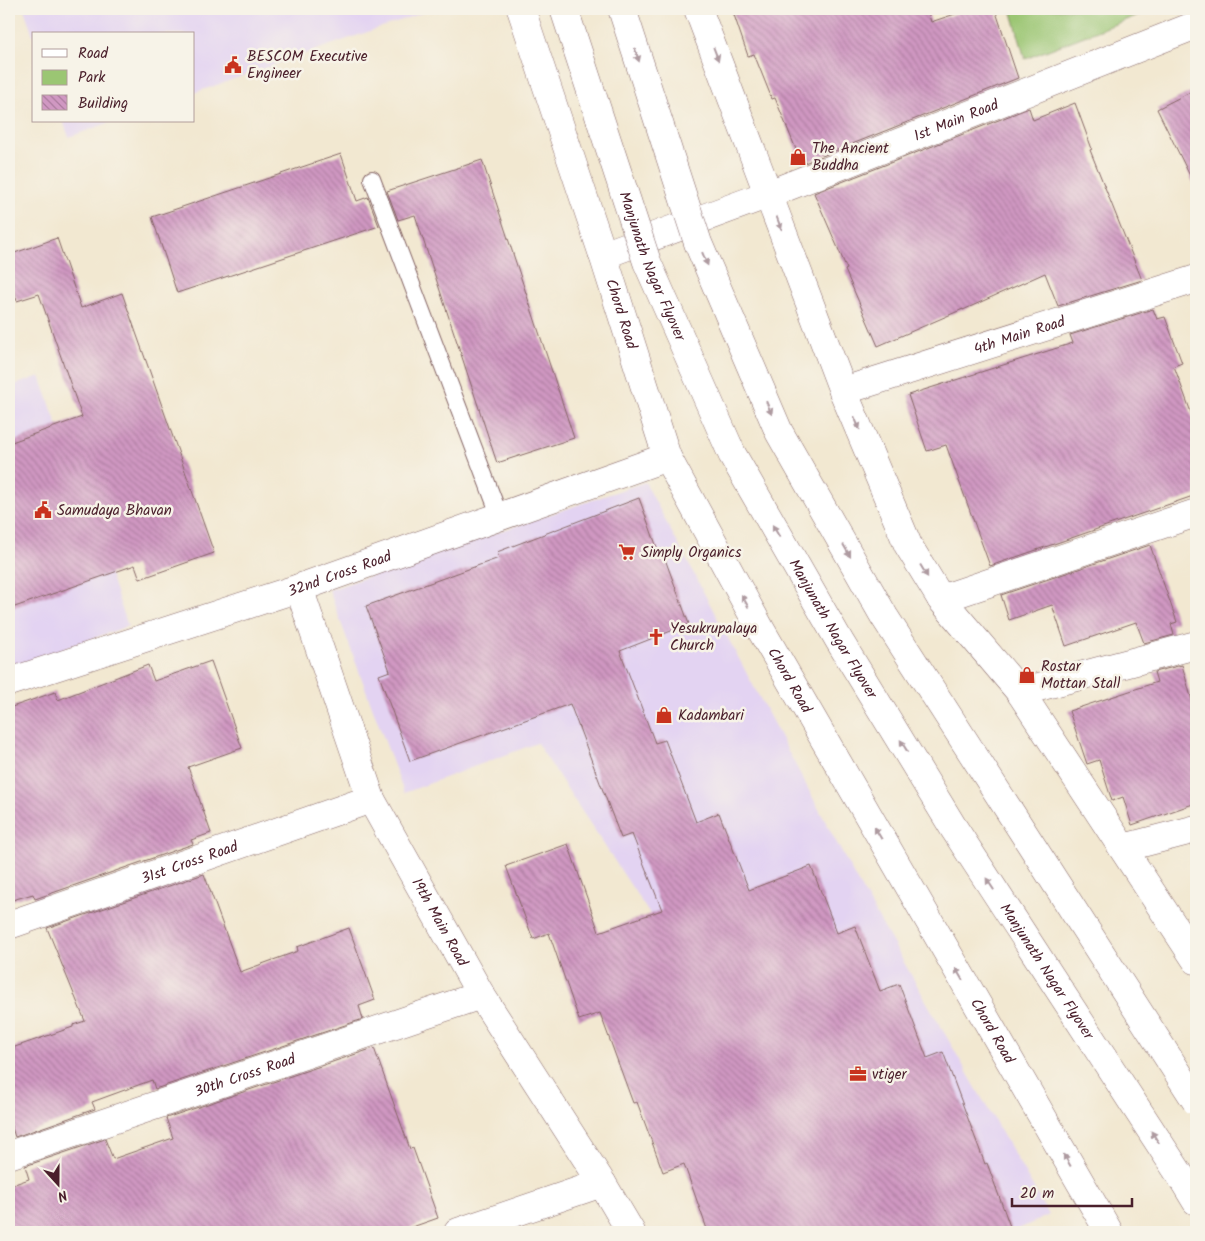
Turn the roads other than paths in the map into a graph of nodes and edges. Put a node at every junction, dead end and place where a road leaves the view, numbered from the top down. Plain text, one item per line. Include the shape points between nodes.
1 (521, 9) edge
2 (564, 9) edge
3 (622, 9) edge
4 (698, 9) edge
5 (1196, 25) edge
6 (372, 179) dead end
7 (769, 194) junction
8 (603, 255) junction
9 (1196, 279) edge
10 (843, 391) junction
11 (667, 457) junction
12 (1196, 513) edge
13 (500, 517) junction
14 (299, 588) junction
15 (941, 600) junction
16 (1196, 645) edge
17 (9, 682) edge
18 (1020, 692) junction
19 (371, 799) junction
20 (1196, 828) edge
21 (1122, 848) junction
22 (9, 925) edge
23 (1196, 960) edge
24 (481, 995) junction
25 (1196, 1100) edge
26 (9, 1155) edge
27 (602, 1183) junction
28 (1196, 1201) edge
29 (458, 1232) edge
30 (631, 1232) edge
31 (1109, 1232) edge

1 - 8 street, Chord Road
28 -> 2 street, Manjunath Nagar Flyover, bridge via 953,826 840,642 732,454 647,262
3 -> 25 street, bridge via 698,243 779,432 884,616
4 -> 7 street
5 - 7 street, 1st Main Road
6 - 13 lane
7 - 8 street, 1st Main Road
7 -> 10 street
8 - 11 street, Chord Road
9 - 10 street, 4th Main Road
10 -> 15 street via 908,545
11 - 13 street, 32nd Cross Road
31 -> 11 street, Chord Road via 761,630
12 - 15 street
13 - 14 street, 32nd Cross Road
14 - 17 street, 32nd Cross Road
14 - 19 street, 19th Main Road
15 - 18 street
16 - 18 street
18 - 21 street
19 - 22 street, 31st Cross Road
19 - 24 street, 19th Main Road
20 - 21 street
21 - 23 street
24 - 26 street, 30th Cross Road
24 - 27 street, 19th Main Road
27 - 29 street
27 - 30 street, 19th Main Road

